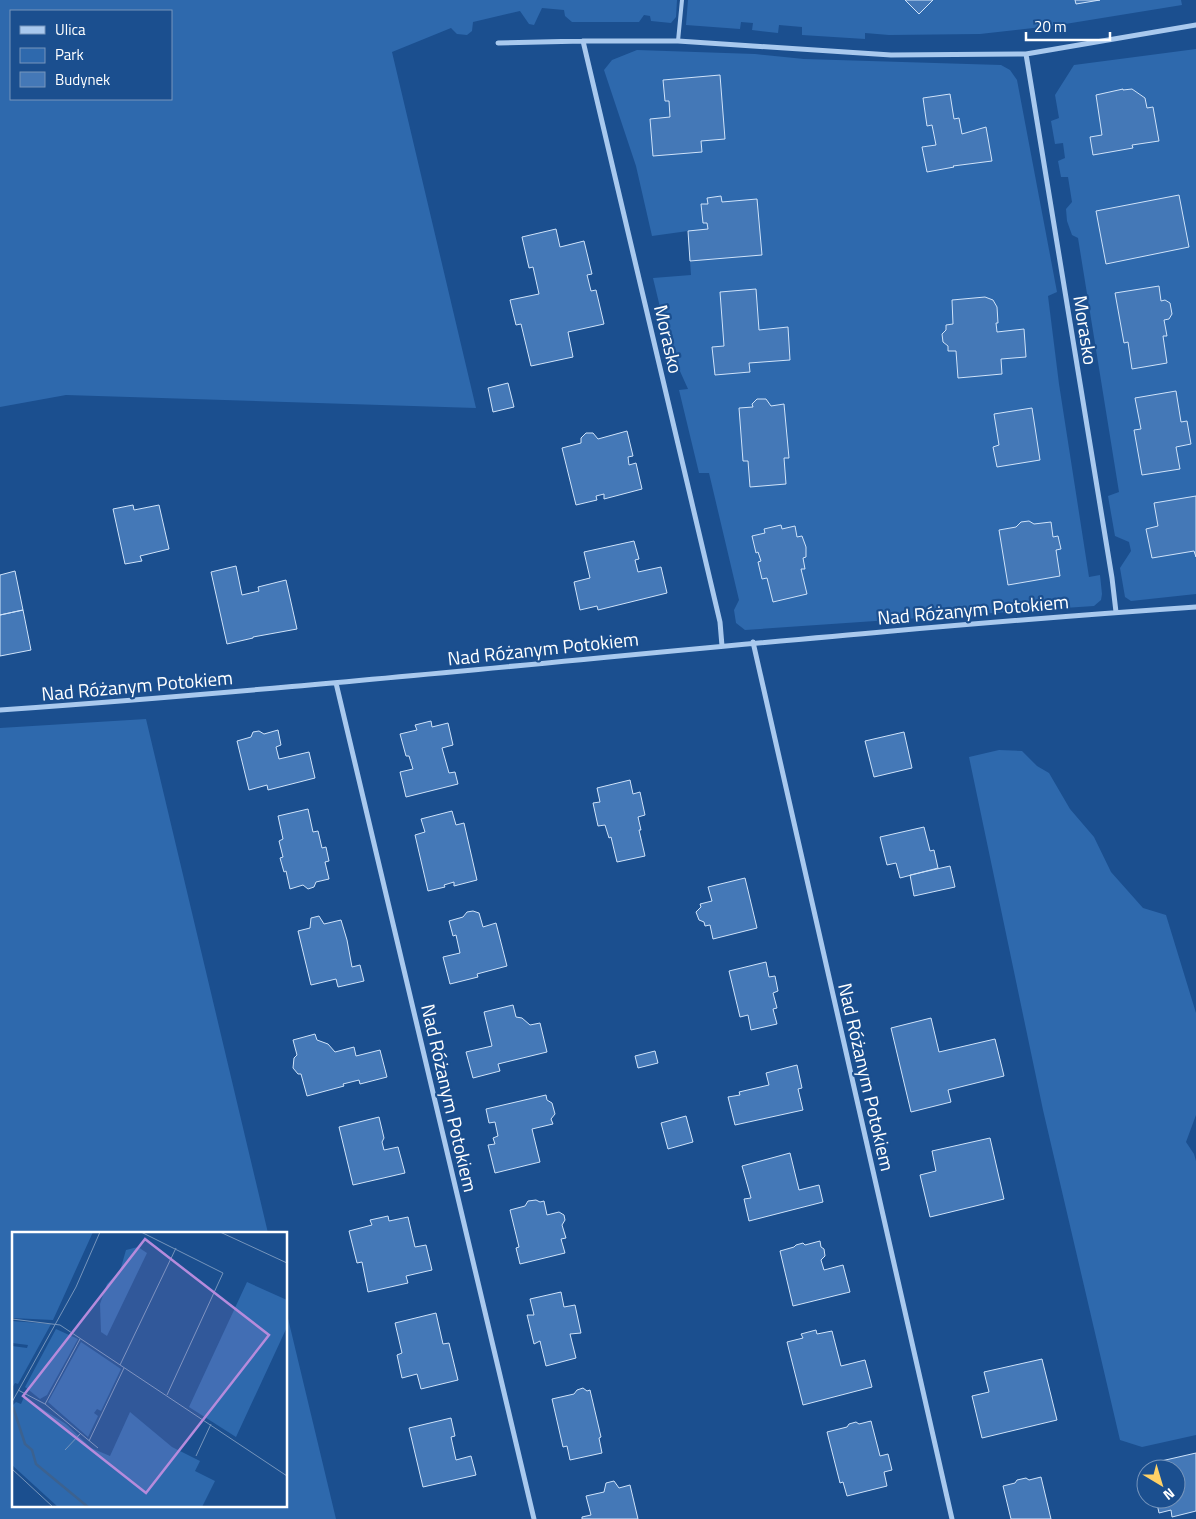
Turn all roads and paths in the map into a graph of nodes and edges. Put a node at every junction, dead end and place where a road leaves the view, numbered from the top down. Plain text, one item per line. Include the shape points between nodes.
1 (682, 0) edge
2 (1196, 25) edge
3 (583, 41) junction
4 (678, 41) junction
5 (498, 43) dead end
6 (1026, 54) junction
7 (1196, 607) edge
8 (1116, 612) junction
9 (752, 642) junction
10 (722, 646) junction
11 (336, 683) junction
12 (0, 710) edge
13 (534, 1519) edge
14 (952, 1519) edge

1 - 4 lane
2 - 6 street
3 - 4 street
3 - 5 street
3 - 10 street, Morasko via 720,622
4 - 6 street via 891,55
6 - 8 street, Morasko
7 - 8 street, Nad Różanym Potokiem
8 - 9 street, Nad Różanym Potokiem
9 - 10 street, Nad Różanym Potokiem
9 - 14 street, Nad Różanym Potokiem
10 - 11 street, Nad Różanym Potokiem
11 - 12 street, Nad Różanym Potokiem
11 - 13 street, Nad Różanym Potokiem

